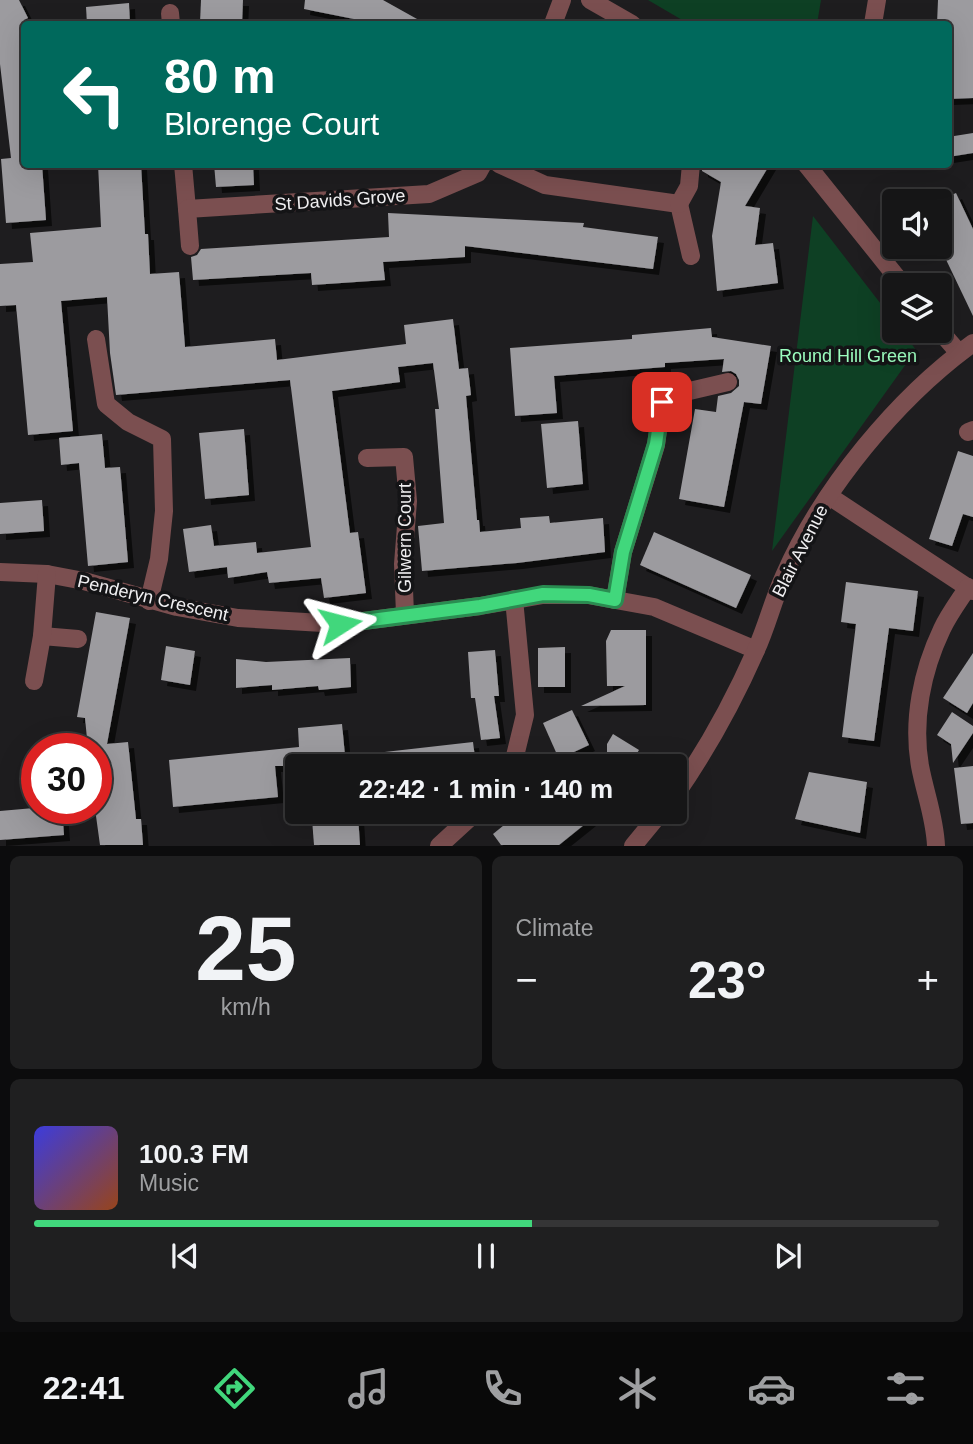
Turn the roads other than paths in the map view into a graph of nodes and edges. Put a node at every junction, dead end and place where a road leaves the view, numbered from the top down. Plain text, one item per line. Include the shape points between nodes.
1 (562, 0) edge
2 (590, 0) edge
3 (877, 0) edge
4 (554, 21) edge
5 (627, 21) edge
6 (874, 21) edge
7 (183, 168) edge
8 (481, 168) edge
9 (508, 168) edge
10 (691, 168) edge
11 (817, 168) edge
12 (679, 204) junction
13 (187, 209) junction
14 (190, 246) dead end
15 (691, 256) dead end
16 (894, 273) edge
17 (96, 339) dead end
18 (966, 348) edge
19 (727, 382) dead end
20 (367, 458) dead end
21 (829, 496) junction
22 (0, 572) edge
23 (47, 574) junction
24 (970, 589) edge
25 (514, 599) junction
26 (615, 600) junction
27 (149, 601) junction
28 (405, 614) junction
29 (42, 636) junction
30 (78, 639) dead end
31 (756, 650) junction
32 (34, 681) dead end
33 (515, 754) edge
34 (687, 777) edge
35 (463, 824) edge
36 (651, 824) edge
37 (439, 845) edge
38 (634, 845) edge
39 (936, 845) edge

1 - 4 street
2 - 5 street
3 - 6 street
7 - 13 street
8 - 13 street, St Davids Grove via 429,194
9 - 12 street via 545,185
10 - 12 street via 689,186
11 - 16 street
12 - 15 street
13 - 14 street
17 - 27 street via 106,404 128,422 162,439 164,511
18 - 21 street, Blair Avenue via 866,445
19 - 26 street via 662,402 656,444 623,552
20 - 28 street, Gilwern Court via 404,457 408,501
21 - 24 street
21 - 31 street, Blair Avenue via 785,573
22 - 23 street, Penderyn Crescent
23 - 27 street, Penderyn Crescent
23 - 29 street
24 - 39 street via 943,626 926,666 917,729
25 - 26 street, Penderyn Crescent via 543,594
25 - 28 street, Penderyn Crescent
25 - 33 street via 525,715
26 - 31 street, Penderyn Crescent via 654,607
27 - 28 street, Penderyn Crescent via 238,618 293,622 340,624
29 - 30 street
29 - 32 street
31 - 34 street, Blair Avenue
35 - 37 street
36 - 38 street

